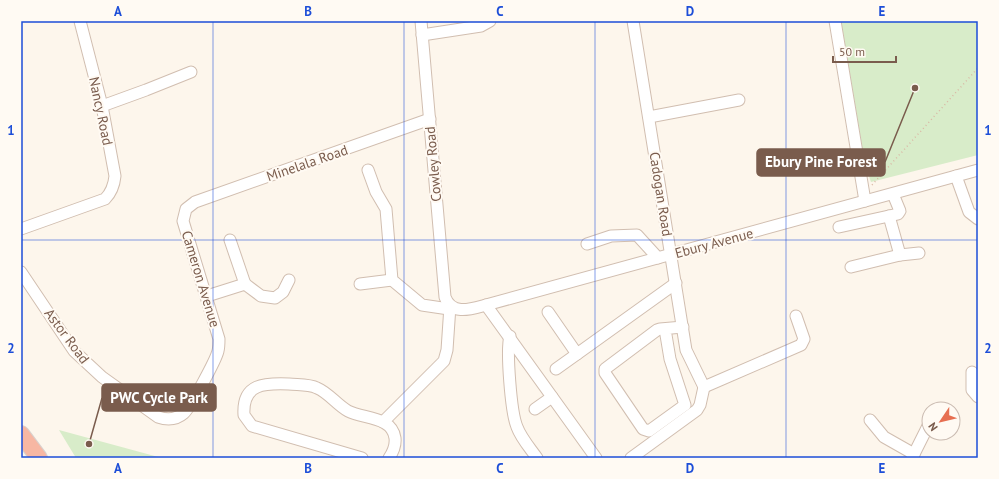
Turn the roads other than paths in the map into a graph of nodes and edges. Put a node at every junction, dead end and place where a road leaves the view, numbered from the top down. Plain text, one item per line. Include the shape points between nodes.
1 (80, 21) edge
2 (421, 21) edge
3 (490, 21) edge
4 (633, 21) edge
5 (835, 21) edge
6 (422, 35) junction
7 (190, 72) dead end
8 (740, 100) dead end
9 (102, 106) junction
10 (649, 117) junction
11 (430, 119) junction
12 (368, 170) dead end
13 (978, 170) edge
14 (956, 176) junction
15 (893, 194) junction
16 (865, 198) junction
17 (186, 209) joint
18 (889, 216) junction
19 (978, 219) edge
20 (839, 227) dead end
21 (21, 229) edge
22 (230, 240) dead end
23 (587, 244) dead end
24 (919, 253) dead end
25 (671, 254) junction
26 (900, 255) junction
27 (658, 258) junction
28 (851, 267) dead end
29 (21, 272) edge
30 (289, 280) dead end
31 (392, 280) junction
32 (676, 283) junction
33 (245, 284) junction
34 (360, 284) dead end
35 (207, 296) junction
36 (486, 305) junction
37 (449, 308) junction
38 (548, 312) dead end
39 (796, 316) dead end
40 (683, 327) junction
41 (665, 329) junction
42 (510, 336) junction
43 (577, 354) junction
44 (556, 369) dead end
45 (972, 372) dead end
46 (704, 387) junction
47 (552, 397) junction
48 (978, 397) edge
49 (535, 409) dead end
50 (184, 413) joint
51 (870, 420) dead end
52 (383, 422) junction
53 (21, 434) edge
54 (921, 440) edge
55 (913, 456) edge
56 (39, 458) edge
57 (362, 458) edge
58 (389, 458) edge
59 (537, 458) edge
60 (596, 458) edge
61 (631, 458) edge

1 - 9 street, Nancy Road
2 - 6 street, Cowley Road
3 - 6 street via 481,26
4 - 10 street, Cadogan Road
5 - 16 street
6 - 11 street, Cowley Road
7 - 9 street
8 - 10 street
9 - 21 street, Nancy Road via 115,176 112,190 105,199
10 - 25 street, Cadogan Road
11 - 17 street, Minelala Road via 195,202
11 - 37 street, Cowley Road via 444,297
12 - 31 street via 386,209
13 - 14 street, Ebury Avenue
14 - 15 street, Ebury Avenue
14 - 19 street via 969,212
15 - 16 street, Ebury Avenue
15 - 18 street via 900,212
16 - 25 street, Ebury Avenue
17 - 35 street, Cameron Avenue via 183,221
18 - 20 street
18 - 26 street
22 - 33 street
23 - 27 street via 611,236 637,235
24 - 26 street
25 - 27 street, Ebury Avenue
25 - 32 street, Cadogan Road
26 - 28 street
27 - 36 street, Ebury Avenue
29 - 50 street, Astor Road via 67,340 87,364 158,417 168,420
30 - 33 street via 280,295 275,298 256,294
31 - 34 street
31 - 37 street, Ebury Avenue via 422,305
32 - 40 street, Cadogan Road
32 - 43 street
33 - 35 street
35 - 50 street, Cameron Avenue via 219,338 218,351
36 - 37 street, Ebury Avenue via 466,310
36 - 42 street
37 - 52 street via 448,350 444,361
38 - 43 street
39 - 46 street via 804,339 801,345
40 - 41 street
40 - 46 street, Cadogan Road via 686,350
41 - 41 street via 657,330 605,369 605,373 643,429 647,431 685,405 670,359
42 - 47 street
42 - 59 street via 508,348 514,420 519,433
43 - 44 street
45 - 48 street via 972,390
46 - 61 street via 697,410
47 - 49 street
47 - 60 street
51 - 55 street via 884,437
52 - 57 street via 350,412 323,391 308,386 262,384 255,387 245,399 244,415 252,426
52 - 58 street via 391,428 395,436 395,444
53 - 56 highway
54 - 55 street

